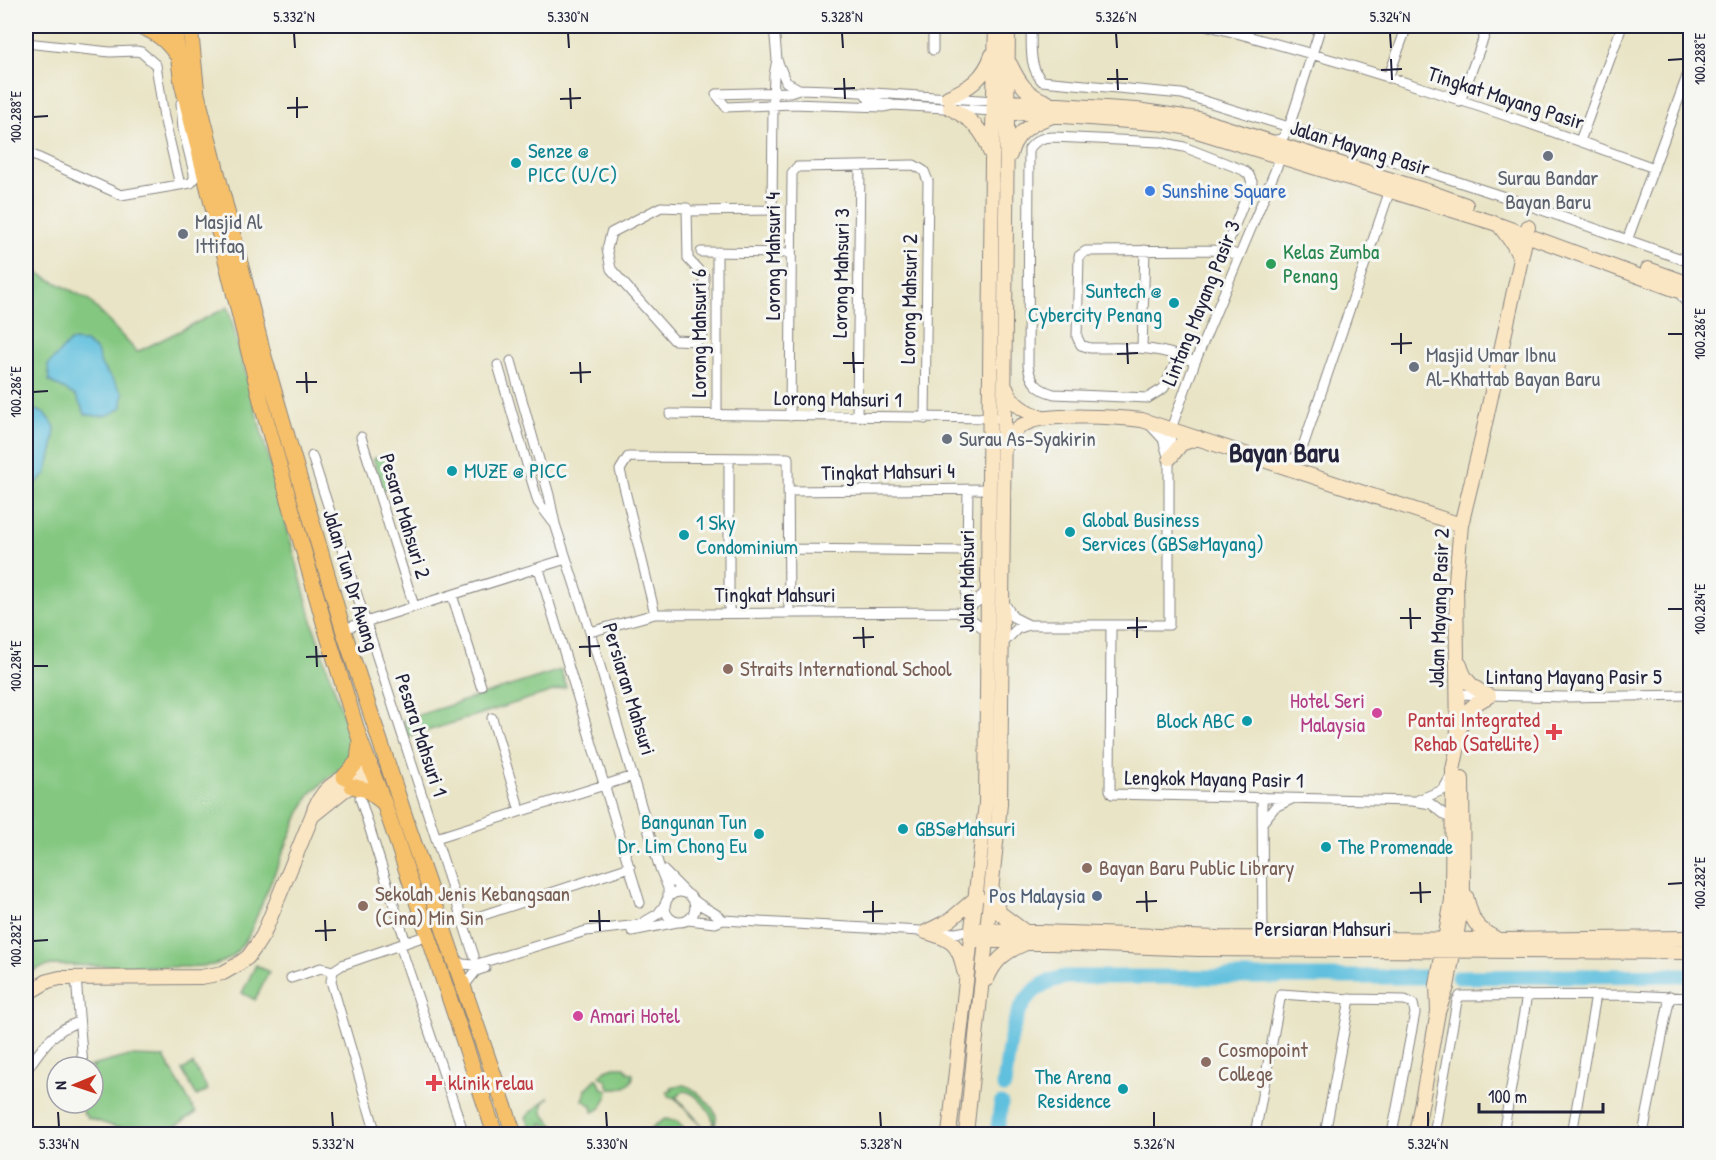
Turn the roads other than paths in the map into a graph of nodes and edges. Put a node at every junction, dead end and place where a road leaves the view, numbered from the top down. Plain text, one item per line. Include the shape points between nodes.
1 (140, 26) edge
2 (174, 26) edge
3 (189, 26) edge
4 (774, 26) edge
5 (933, 26) edge
6 (996, 26) edge
7 (1008, 26) edge
8 (1032, 26) edge
9 (1209, 26) edge
10 (1321, 26) edge
11 (1407, 26) edge
12 (1488, 26) edge
13 (1622, 26) edge
14 (26, 43) edge
15 (996, 44) junction
16 (933, 50) dead end
17 (176, 54) junction
18 (1312, 54) junction
19 (777, 60) junction
20 (1008, 60) junction
21 (1690, 68) edge
22 (1388, 78) junction
23 (182, 82) junction
24 (799, 89) junction
25 (774, 92) junction
26 (864, 92) junction
27 (1460, 102) junction
28 (949, 103) junction
29 (773, 105) junction
30 (893, 105) junction
31 (1001, 106) junction
32 (1055, 111) junction
33 (1136, 122) junction
34 (1290, 127) junction
35 (1135, 140) junction
36 (1580, 141) junction
37 (1267, 142) junction
38 (1299, 151) junction
39 (26, 152) edge
40 (1283, 152) junction
41 (992, 160) junction
42 (860, 166) junction
43 (1654, 168) junction
44 (1007, 171) junction
45 (928, 181) joint
46 (180, 185) junction
47 (1390, 190) junction
48 (687, 211) junction
49 (1499, 225) junction
50 (1527, 231) junction
51 (1628, 238) junction
52 (1554, 245) junction
53 (1145, 250) junction
54 (1225, 250) junction
55 (701, 252) dead end
56 (717, 252) junction
57 (790, 253) junction
58 (1239, 256) junction
59 (1521, 260) junction
60 (1690, 262) edge
61 (1684, 288) edge
62 (1690, 303) edge
63 (1142, 348) junction
64 (1179, 355) junction
65 (511, 361) dead end
66 (1195, 362) junction
67 (498, 365) dead end
68 (1005, 383) junction
69 (670, 414) dead end
70 (717, 414) junction
71 (790, 416) junction
72 (858, 416) junction
73 (925, 418) junction
74 (989, 418) junction
75 (1004, 418) junction
76 (1042, 418) junction
77 (1142, 420) junction
78 (1171, 429) junction
79 (361, 436) dead end
80 (1198, 438) junction
81 (1004, 450) junction
82 (1301, 452) junction
83 (312, 456) dead end
84 (729, 458) junction
85 (1170, 461) junction
86 (1285, 466) junction
87 (1306, 474) junction
88 (968, 489) junction
89 (989, 489) junction
90 (788, 491) junction
91 (555, 524) junction
92 (1461, 525) junction
93 (789, 549) junction
94 (967, 551) junction
95 (566, 559) junction
96 (539, 569) junction
97 (988, 588) junction
98 (452, 595) junction
99 (1002, 600) junction
100 (414, 606) junction
101 (964, 611) junction
102 (729, 613) junction
103 (789, 613) junction
104 (655, 614) junction
105 (364, 622) junction
106 (1029, 625) junction
107 (1111, 625) junction
108 (343, 629) junction
109 (590, 632) junction
110 (988, 632) junction
111 (1002, 644) junction
112 (1457, 655) junction
113 (481, 686) dead end
114 (1457, 694) junction
115 (1690, 695) edge
116 (1489, 696) junction
117 (492, 718) dead end
118 (360, 740) junction
119 (1457, 742) junction
120 (380, 743) junction
121 (374, 767) junction
122 (1454, 770) junction
123 (633, 776) junction
124 (392, 780) junction
125 (604, 785) junction
126 (352, 787) junction
127 (1262, 797) junction
128 (1293, 798) junction
129 (1413, 801) junction
130 (384, 803) junction
131 (520, 811) junction
132 (1453, 821) junction
133 (1262, 823) junction
134 (436, 838) junction
135 (659, 866) junction
136 (630, 867) junction
137 (1464, 889) junction
138 (689, 895) junction
139 (977, 897) junction
140 (991, 897) junction
141 (667, 900) junction
142 (1452, 900) junction
143 (640, 903) dead end
144 (688, 920) junction
145 (723, 920) junction
146 (462, 922) junction
147 (677, 922) junction
148 (640, 927) junction
149 (926, 932) junction
150 (972, 934) junction
151 (428, 935) junction
152 (987, 935) junction
153 (1027, 937) junction
154 (1263, 938) junction
155 (1403, 939) junction
156 (1688, 943) edge
157 (403, 944) junction
158 (1449, 944) junction
159 (1500, 945) junction
160 (1414, 951) junction
161 (454, 960) junction
162 (475, 964) junction
163 (333, 971) junction
164 (1445, 971) junction
165 (76, 977) junction
166 (291, 978) dead end
167 (966, 981) junction
168 (464, 986) junction
169 (982, 993) junction
170 (26, 994) edge
171 (1527, 995) junction
172 (1596, 995) junction
173 (1670, 996) junction
174 (1690, 998) edge
175 (1350, 999) junction
176 (79, 1022) junction
177 (479, 1034) junction
178 (82, 1055) edge
179 (26, 1071) edge
180 (376, 1134) edge
181 (464, 1134) edge
182 (494, 1134) edge
183 (505, 1134) edge
184 (514, 1134) edge
185 (949, 1134) edge
186 (966, 1134) edge
187 (1255, 1134) edge
188 (1325, 1134) edge
189 (1392, 1134) edge
190 (1416, 1134) edge
191 (1434, 1134) edge
192 (1503, 1134) edge
193 (1572, 1134) edge
194 (1643, 1134) edge

1 - 17 main road via 162,37
2 - 17 main road, Jalan Tun Dr Awang
3 - 108 main road, Jalan Tun Dr Awang via 197,94 220,188 273,390
4 - 19 street
5 - 16 street
6 - 15 street, Jalan Mahsuri
7 - 20 street, Jalan Mahsuri
8 - 34 street, Jalan Mayang Pasir via 1032,66 1042,81 1182,94
9 - 18 street, Tingkat Mayang Pasir
10 - 18 street
11 - 22 street
12 - 27 street
13 - 36 street
14 - 46 street via 136,51 156,65
15 - 28 street via 975,84
15 - 31 street, Jalan Mahsuri
17 - 23 main road, Jalan Tun Dr Awang
18 - 22 street, Tingkat Mayang Pasir
18 - 34 street
19 - 24 street via 786,82
19 - 25 street
20 - 31 street, Jalan Mahsuri
20 - 32 street via 1024,89
21 - 43 street
22 - 27 street, Tingkat Mayang Pasir
23 - 46 street via 183,129 194,180
23 - 118 main road, Jalan Tun Dr Awang via 262,405
24 - 25 street
24 - 26 street
25 - 29 street
25 - 29 street via 716,94 726,107
26 - 28 street
26 - 30 street via 870,100
27 - 36 street, Tingkat Mayang Pasir
28 - 30 street
28 - 31 street
28 - 41 street via 979,126
29 - 30 street
29 - 48 street via 772,210
31 - 32 street, Jalan Mayang Pasir
31 - 41 street, Jalan Mahsuri
31 - 44 street, Jalan Mahsuri
32 - 33 street, Jalan Mayang Pasir
32 - 37 street, Jalan Mayang Pasir via 1167,113
32 - 44 street via 1018,136 1010,151
33 - 35 street
33 - 40 street, Jalan Mayang Pasir via 1184,127
34 - 37 street via 1279,141
34 - 38 street via 1291,140
34 - 51 street, Jalan Mayang Pasir
35 - 54 street via 1184,147 1249,175 1252,182
35 - 64 street via 1044,137 1029,149 1029,377 1041,391 1054,394 1148,398 1164,388
36 - 43 street, Tingkat Mayang Pasir
37 - 40 street, Jalan Mayang Pasir
38 - 40 street, Jalan Mayang Pasir
38 - 50 street, Jalan Mayang Pasir via 1433,193
39 - 46 street via 121,195
40 - 47 street, Jalan Mayang Pasir
40 - 58 street, Lintang Mayang Pasir 3
41 - 74 street, Jalan Mahsuri
42 - 45 street, Lorong Mahsuri 4 via 914,165 924,171
42 - 57 street, Lorong Mahsuri 4 via 797,166 792,173
42 - 72 street, Lorong Mahsuri 3
43 - 51 street
44 - 68 street, Jalan Mahsuri
45 - 73 street, Lorong Mahsuri 2
47 - 49 street, Jalan Mayang Pasir
47 - 82 street
48 - 48 street via 688,259 704,276 704,335 697,341 674,340 611,269 608,249 611,233 661,207
49 - 50 street, Jalan Mayang Pasir
49 - 59 street
50 - 52 street, Jalan Mayang Pasir
50 - 59 street, Jalan Mayang Pasir 2
50 - 61 street, Jalan Mayang Pasir
51 - 60 street, Jalan Mayang Pasir
52 - 59 street
52 - 61 street, Jalan Mayang Pasir
53 - 54 street
53 - 63 street
53 - 63 street via 1086,251 1079,256 1077,337 1081,345
54 - 58 street
55 - 56 street
56 - 57 street
56 - 70 street, Lorong Mahsuri 6
57 - 71 street, Lorong Mahsuri 4
58 - 66 street, Lintang Mayang Pasir 3
59 - 92 street, Jalan Mayang Pasir 2
61 - 62 street via 1685,301
63 - 64 street
64 - 66 street
65 - 91 street, Persiaran Mahsuri
66 - 78 street, Lintang Mayang Pasir 3
67 - 91 street, Persiaran Mahsuri via 538,502
68 - 75 street, Jalan Mahsuri
68 - 76 street via 1012,402
69 - 70 street, Lorong Mahsuri 1
70 - 71 street, Lorong Mahsuri 1
71 - 72 street, Lorong Mahsuri 1
72 - 73 street, Lorong Mahsuri 1
73 - 74 street, Lorong Mahsuri 1
74 - 75 street, Lorong Mahsuri 1
74 - 89 street, Jalan Mahsuri
75 - 81 street, Jalan Mahsuri
76 - 77 street
76 - 81 street via 1018,428
77 - 78 street
77 - 85 street via 1163,439
78 - 80 street
78 - 85 street, Lintang Mayang Pasir 3
79 - 100 street, Pesara Mahsuri 2
80 - 85 street via 1181,444
80 - 86 street
81 - 99 street, Jalan Mahsuri
82 - 86 street
82 - 87 street
83 - 105 street, Pesara Mahsuri 1
84 - 90 street via 788,458
84 - 102 street
84 - 104 street via 628,457 620,470
85 - 107 street via 1169,625
86 - 87 street
87 - 92 street
88 - 89 street, Tingkat Mahsuri 4
88 - 90 street, Tingkat Mahsuri 4
88 - 94 street
89 - 97 street, Jalan Mahsuri
90 - 93 street
91 - 95 street, Persiaran Mahsuri
92 - 112 street, Jalan Mayang Pasir 2 via 1456,580
93 - 94 street
93 - 103 street
94 - 101 street
95 - 96 street
95 - 109 street, Persiaran Mahsuri
96 - 98 street
96 - 125 street
97 - 101 street
97 - 110 street, Jalan Mahsuri
98 - 100 street
98 - 113 street
99 - 106 street via 1013,617
99 - 111 street, Jalan Mahsuri
100 - 105 street
101 - 103 street, Tingkat Mahsuri
101 - 110 street
102 - 103 street, Tingkat Mahsuri
102 - 104 street, Tingkat Mahsuri
104 - 109 street, Tingkat Mahsuri
105 - 108 street
105 - 134 street, Pesara Mahsuri 1
106 - 107 street
106 - 111 street via 1017,629
107 - 127 street, Lengkok Mayang Pasir 1 via 1112,794
108 - 120 main road, Jalan Tun Dr Awang
109 - 123 street, Persiaran Mahsuri
110 - 139 street, Jalan Mahsuri via 986,803
111 - 140 street, Jalan Mahsuri via 1000,804
112 - 114 street, Jalan Mayang Pasir 2
112 - 116 street via 1463,676
114 - 116 street, Lintang Mayang Pasir 5
114 - 119 street, Jalan Mayang Pasir 2
115 - 116 street, Lintang Mayang Pasir 5
116 - 119 street via 1472,704 1462,720
117 - 131 street
118 - 121 main road, Jalan Tun Dr Awang
118 - 126 main road
119 - 122 street, Jalan Mayang Pasir 2
119 - 137 street, Jalan Mayang Pasir 2 via 1462,765
120 - 121 main road
120 - 124 main road, Jalan Tun Dr Awang
121 - 124 main road
121 - 126 street
121 - 130 main road, Jalan Tun Dr Awang
122 - 129 street, Lengkok Mayang Pasir 1 via 1443,790
122 - 132 street, Jalan Mayang Pasir 2
123 - 125 street
123 - 135 street, Persiaran Mahsuri
124 - 161 main road, Jalan Tun Dr Awang
125 - 131 street
125 - 136 street
126 - 130 main road via 367,790
126 - 157 street
126 - 165 street via 312,816 263,935 248,957 237,965 212,976
127 - 128 street, Lengkok Mayang Pasir 1
127 - 133 street
128 - 129 street, Lengkok Mayang Pasir 1
128 - 133 street via 1275,807
129 - 132 street, Lengkok Mayang Pasir 1 via 1431,804
130 - 151 main road, Jalan Tun Dr Awang
131 - 134 street
132 - 142 street, Jalan Mayang Pasir 2
133 - 154 street
134 - 146 street, Pesara Mahsuri 1
135 - 138 street, Persiaran Mahsuri
135 - 141 street, Persiaran Mahsuri via 668,888
136 - 143 street
136 - 146 street
137 - 158 street, Jalan Mayang Pasir 2
137 - 159 street via 1475,924
138 - 141 street via 679,892
138 - 144 street via 695,909
138 - 145 street, Persiaran Mahsuri
139 - 149 street via 950,920
139 - 150 street, Jalan Mahsuri
140 - 152 street, Jalan Mahsuri
140 - 153 street via 1001,915
141 - 147 street via 668,917
141 - 148 street via 658,914
142 - 155 street via 1438,926
142 - 158 street, Jalan Mayang Pasir 2
144 - 145 street, Persiaran Mahsuri
144 - 147 street
145 - 149 street, Persiaran Mahsuri
146 - 162 street, Pesara Mahsuri 1
147 - 148 street
148 - 162 street via 586,932
149 - 150 street, Persiaran Mahsuri
149 - 167 street via 954,944
150 - 152 street, Persiaran Mahsuri
150 - 167 street, Jalan Mahsuri
151 - 157 street
151 - 182 main road, Jalan Tun Dr Awang
152 - 153 street, Persiaran Mahsuri
152 - 169 street, Jalan Mahsuri
153 - 154 street, Persiaran Mahsuri
153 - 160 street, Persiaran Mahsuri via 1198,949
153 - 169 street via 997,960
154 - 155 street, Persiaran Mahsuri
155 - 158 street, Persiaran Mahsuri
156 - 159 street, Persiaran Mahsuri
157 - 163 street via 342,964
157 - 181 street
158 - 159 street, Persiaran Mahsuri
158 - 160 street, Persiaran Mahsuri
158 - 164 street
159 - 164 street via 1463,959
160 - 164 street
161 - 162 street
161 - 168 main road, Jalan Tun Dr Awang
162 - 168 street
163 - 166 street via 321,968
163 - 180 street via 331,981
164 - 190 street via 1437,985 1438,1012
165 - 170 street via 48,981
165 - 176 street
167 - 185 street, Jalan Mahsuri
168 - 177 main road, Jalan Tun Dr Awang
169 - 186 street, Jalan Mahsuri
171 - 172 street
171 - 191 street via 1460,996
171 - 192 street
172 - 173 street
172 - 193 street
173 - 174 street
173 - 194 street
175 - 187 street via 1281,994
175 - 188 street
175 - 189 street via 1406,1000 1413,1004 1415,1013
176 - 178 street
176 - 179 street via 51,1038
177 - 183 main road via 490,1093
177 - 184 main road, Jalan Tun Dr Awang

